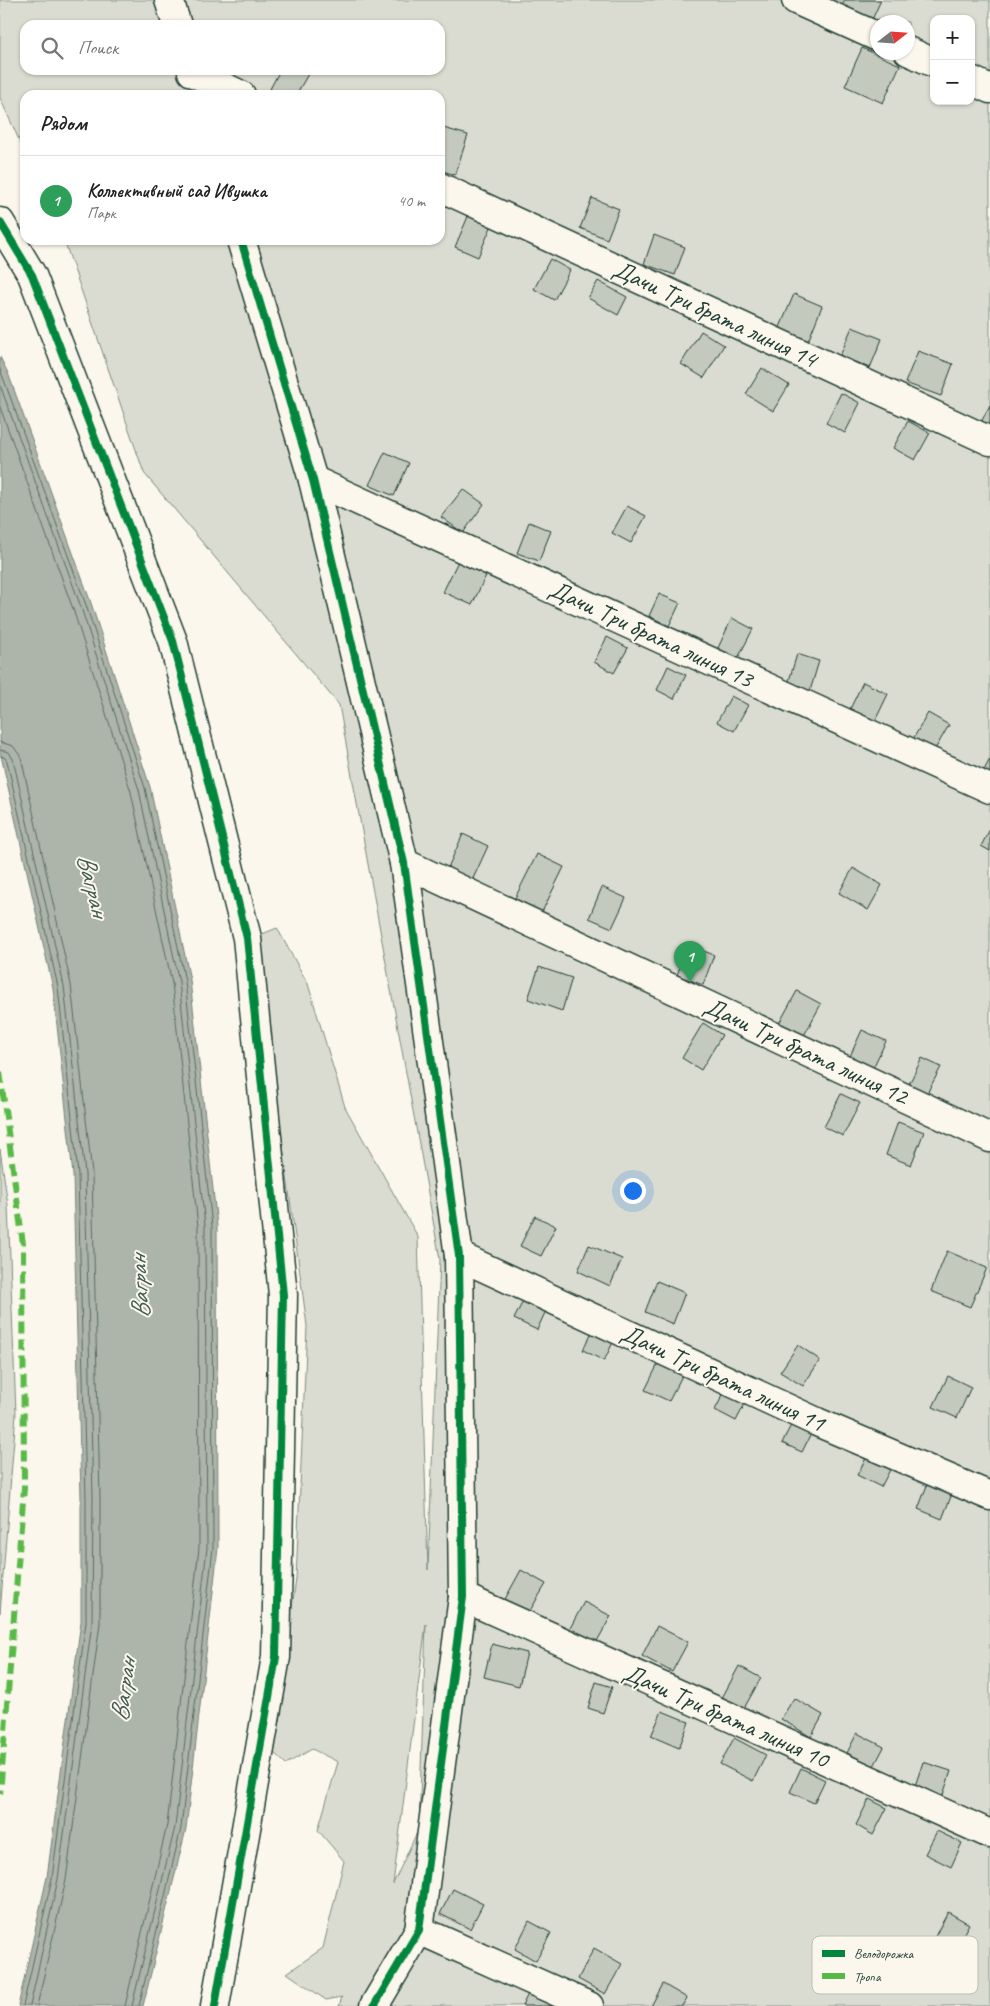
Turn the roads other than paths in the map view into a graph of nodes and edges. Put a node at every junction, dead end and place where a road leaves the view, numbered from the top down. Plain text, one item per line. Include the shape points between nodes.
1 (169, 0) edge
2 (796, 0) edge
3 (175, 20) edge
4 (870, 33) edge
5 (915, 54) edge
6 (930, 61) edge
7 (194, 79) edge
8 (975, 82) edge
9 (990, 89) edge
10 (226, 90) edge
11 (445, 189) edge
12 (0, 222) edge
13 (242, 245) edge
14 (990, 441) edge
15 (313, 480) junction
16 (990, 789) edge
17 (404, 863) junction
18 (990, 1138) edge
19 (459, 1256) junction
20 (990, 1496) edge
21 (463, 1597) junction
22 (990, 1834) edge
23 (419, 1930) junction
24 (215, 2006) edge
25 (374, 2006) edge
26 (589, 2006) edge

1 - 3 street
2 - 4 street
5 - 6 street
7 - 10 street
8 - 9 street
11 - 14 street, Дачи Три брата линия 14
12 - 24 street via 32,276 173,641 248,938 283,1295 276,1657
13 - 15 street
15 - 16 street, Дачи Три брата линия 13
15 - 17 street
17 - 18 street, Дачи Три брата линия 12
17 - 19 street
19 - 20 street, Дачи Три брата линия 11 via 808,1418
19 - 21 street
21 - 22 street, Дачи Три брата линия 10
21 - 23 street
23 - 25 street
23 - 26 street

